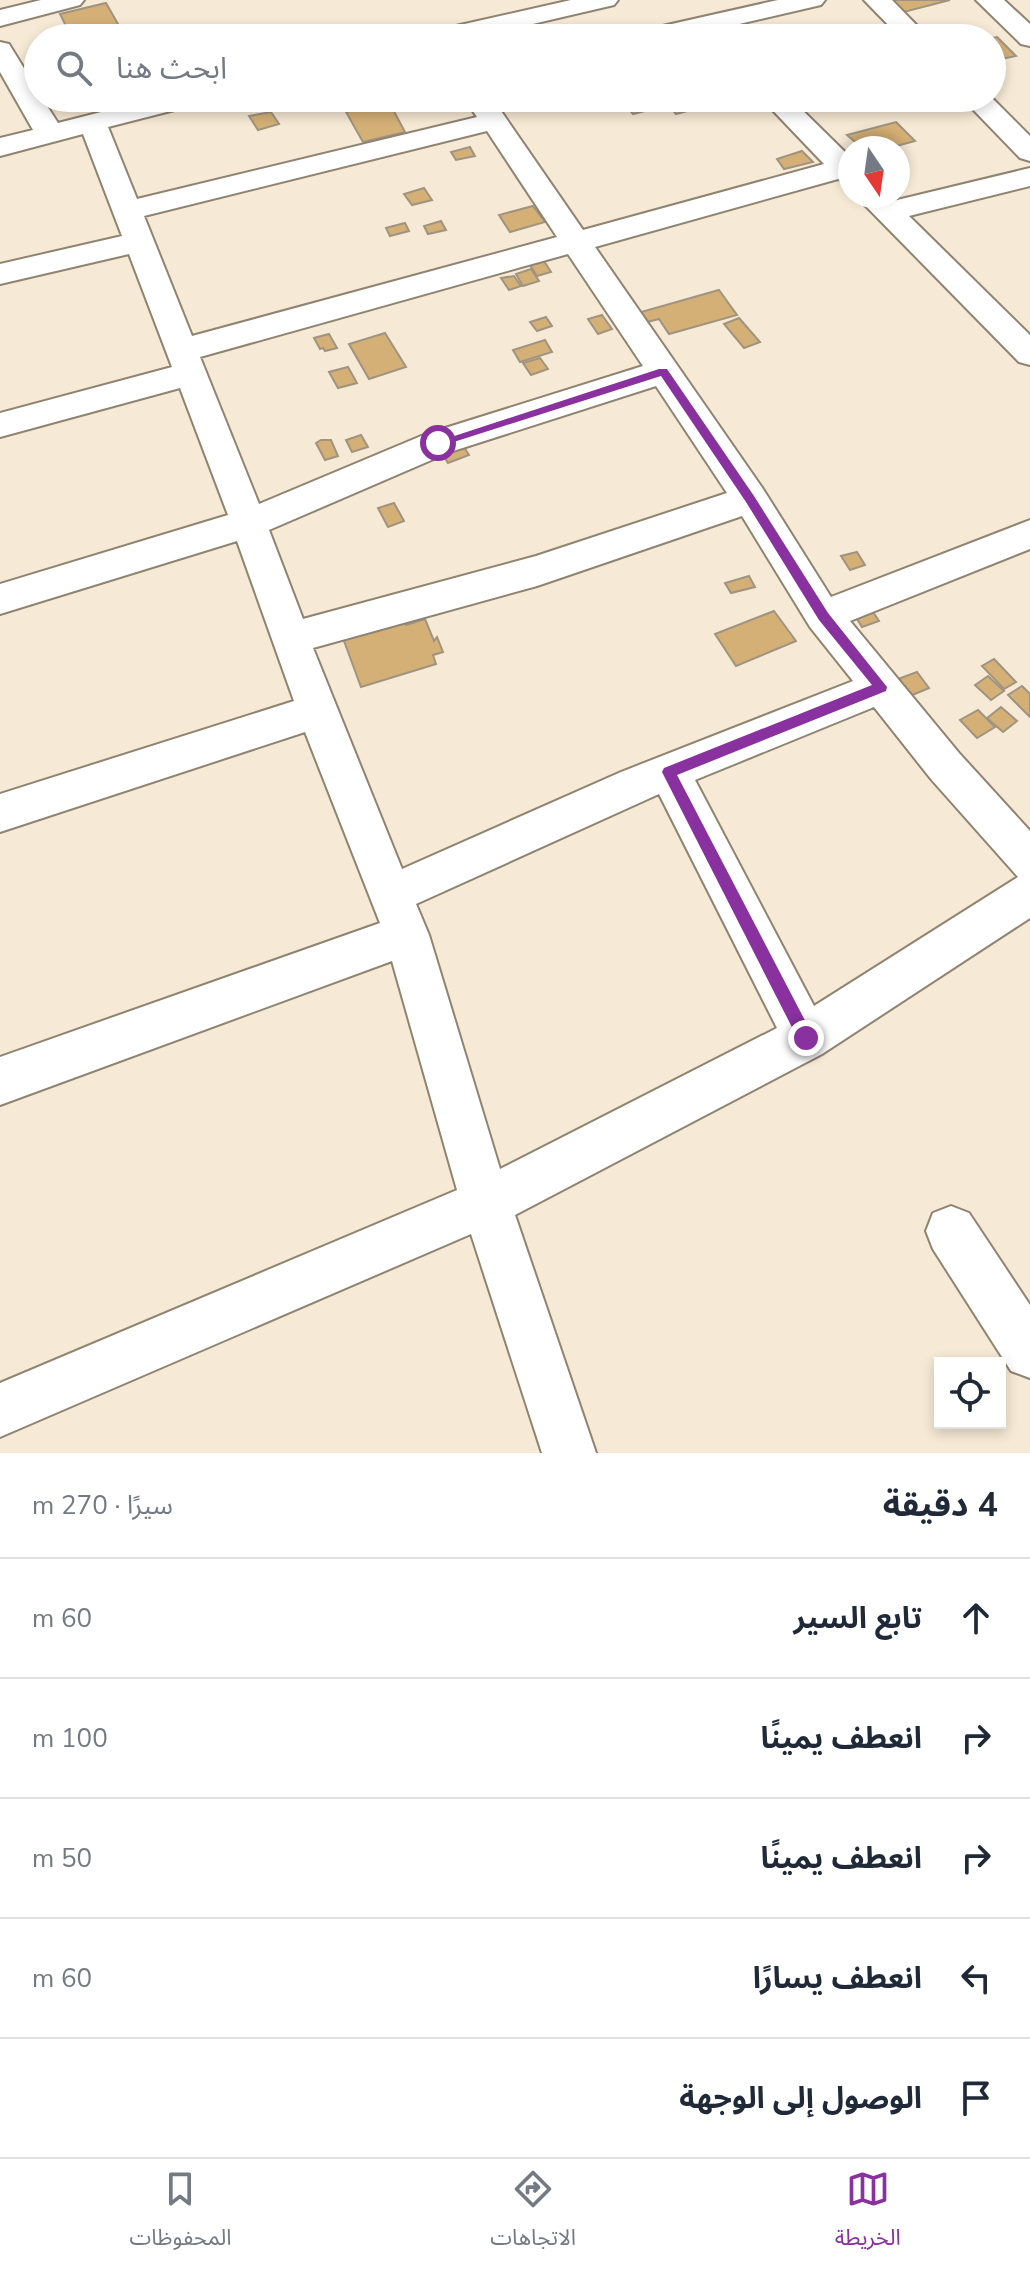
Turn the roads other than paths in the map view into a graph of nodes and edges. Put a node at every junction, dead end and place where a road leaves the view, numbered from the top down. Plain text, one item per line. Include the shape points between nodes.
1 (71, 0) edge
2 (605, 0) edge
3 (682, 0) edge
4 (812, 0) edge
5 (877, 0) edge
6 (989, 0) edge
7 (0, 18) edge
8 (500, 24) edge
9 (704, 24) edge
10 (734, 24) edge
11 (902, 24) edge
12 (1029, 35) edge
13 (0, 50) edge
14 (24, 90) edge
15 (37, 112) edge
16 (132, 112) edge
17 (480, 112) edge
18 (487, 112) edge
19 (789, 112) edge
20 (990, 112) edge
21 (92, 122) junction
22 (50, 134) junction
23 (0, 147) edge
24 (1030, 152) edge
25 (838, 162) edge
26 (838, 173) edge
27 (1030, 177) edge
28 (910, 198) edge
29 (883, 208) edge
30 (132, 226) junction
31 (574, 241) junction
32 (0, 274) edge
33 (1030, 354) edge
34 (187, 362) junction
35 (663, 372) junction
36 (0, 425) edge
37 (750, 499) junction
38 (249, 523) junction
39 (1030, 534) edge
40 (0, 599) edge
41 (823, 616) junction
42 (292, 638) junction
43 (881, 687) junction
44 (317, 711) junction
45 (669, 772) junction
46 (0, 813) edge
47 (1030, 862) edge
48 (1030, 893) edge
49 (399, 914) junction
50 (806, 1038) junction
51 (0, 1081) edge
52 (486, 1203) junction
53 (951, 1231) dead end
54 (1030, 1352) edge
55 (0, 1410) edge
56 (569, 1453) edge

1 - 7 street
2 - 8 street
3 - 9 street
4 - 10 street
5 - 11 street
6 - 12 street
13 - 14 street
15 - 22 street
16 - 21 street
17 - 30 street
18 - 31 street
19 - 25 street
20 - 24 street
21 - 22 street
21 - 30 street
22 - 23 street
26 - 31 street
27 - 28 street
29 - 33 street
30 - 32 street
30 - 34 street
31 - 34 street
31 - 35 street
34 - 36 street
34 - 38 street
35 - 37 street
35 - 38 street via 438,443
37 - 41 street
37 - 42 street via 537,571
38 - 40 street
38 - 42 street
39 - 41 street
41 - 43 street
42 - 44 street
43 - 45 street
43 - 47 street
44 - 46 street
44 - 49 street
45 - 49 street
45 - 50 street
48 - 50 street
49 - 51 street
49 - 52 street
50 - 52 street
52 - 55 street
52 - 56 street
53 - 54 street

